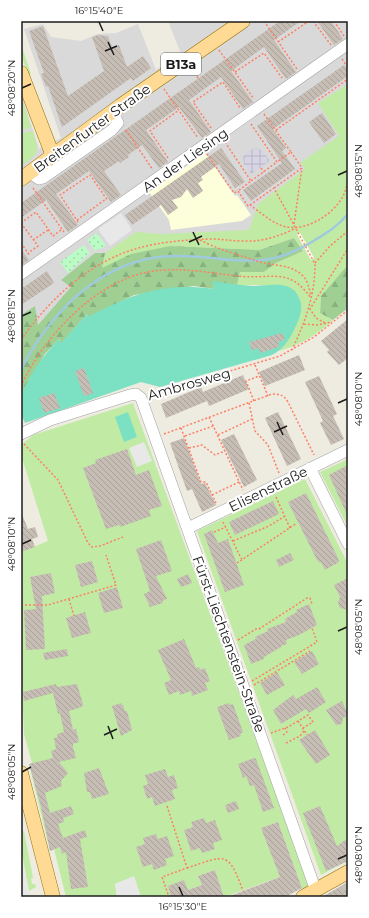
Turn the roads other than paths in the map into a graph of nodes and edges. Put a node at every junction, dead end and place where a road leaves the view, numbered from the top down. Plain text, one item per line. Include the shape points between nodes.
1 (243, 21) edge
2 (346, 40) edge
3 (21, 73) edge
4 (112, 111) junction
5 (53, 156) junction
6 (28, 180) edge
7 (21, 274) edge
8 (141, 398) joint
9 (21, 434) edge
10 (348, 450) edge
11 (314, 466) junction
12 (188, 528) junction
13 (348, 544) edge
14 (21, 773) edge
15 (345, 877) edge
16 (316, 891) junction
17 (53, 897) edge
18 (303, 897) edge

1 - 4 main road, Breitenfurter Straße / B13a
2 - 7 street, An der Liesing via 336,53 303,77 257,104 246,117 219,136 201,144
3 - 5 main road
4 - 5 main road, Breitenfurter Straße / B13a
4 - 6 street via 118,123 112,130 43,178
5 - 6 main road, Breitenfurter Straße / B13a
8 - 9 street, Ambrosweg via 136,394 50,420
8 - 12 street, Fürst-Liechtenstein-Straße
10 - 11 street, Elisenstraße
11 - 12 street, Elisenstraße
11 - 13 street
12 - 16 street, Fürst-Liechtenstein-Straße
14 - 17 main road
15 - 16 main road
16 - 18 main road

